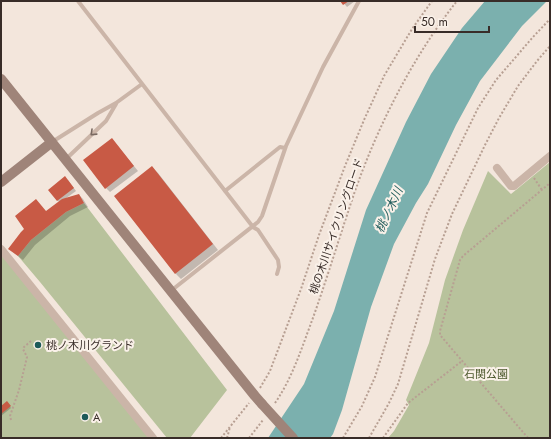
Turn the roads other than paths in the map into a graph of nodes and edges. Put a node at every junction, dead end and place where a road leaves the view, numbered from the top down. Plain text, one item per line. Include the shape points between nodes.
1 (78, 1) edge
2 (359, 1) edge
3 (1, 78) edge
4 (142, 84) junction
5 (116, 103) junction
6 (52, 142) junction
7 (285, 148) junction
8 (550, 156) edge
9 (66, 160) junction
10 (497, 168) dead end
11 (1, 182) edge
12 (225, 191) junction
13 (253, 227) junction
14 (1, 249) edge
15 (277, 274) dead end
16 (170, 291) junction
17 (153, 438) edge
18 (293, 438) edge

1 - 4 lane
2 - 7 lane via 323,67
3 - 6 street
4 - 5 lane
4 - 12 lane
5 - 6 lane
5 -> 9 lane via 106,121
6 - 9 street
6 - 11 street
7 - 12 lane via 280,147
7 - 13 lane via 262,216
8 - 10 street via 514,186 511,186
9 - 16 street
12 - 13 lane
13 - 15 lane via 258,230 278,260
13 - 16 lane
14 - 17 street
16 - 18 street, bridge via 255,396 267,405

